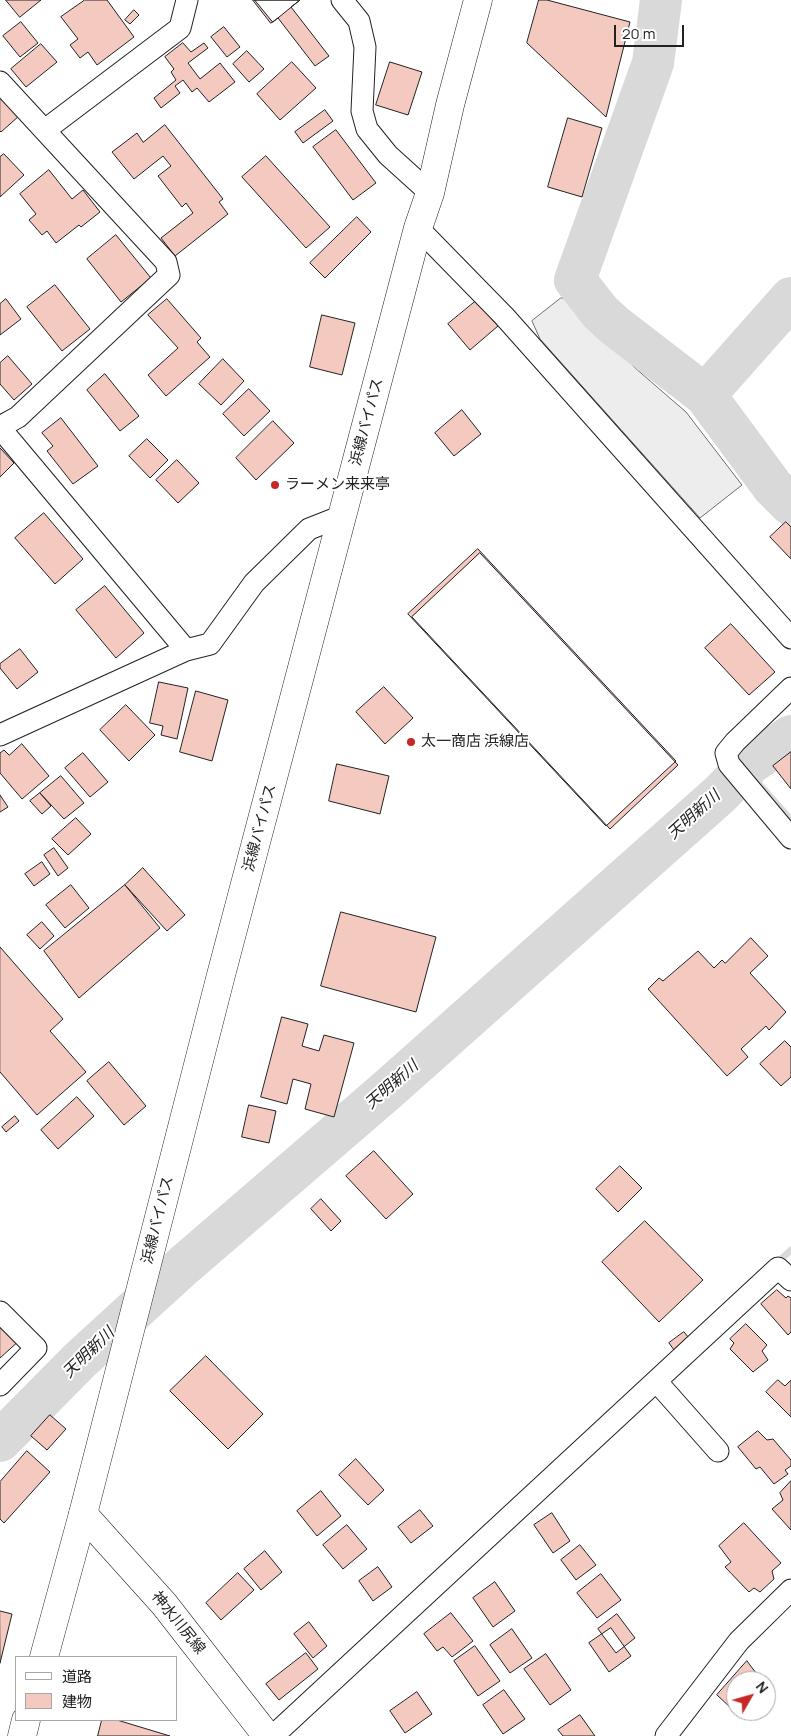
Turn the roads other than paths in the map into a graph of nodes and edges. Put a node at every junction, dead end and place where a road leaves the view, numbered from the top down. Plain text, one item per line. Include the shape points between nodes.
1 (187, 0) edge
2 (342, 0) edge
3 (478, 0) edge
4 (0, 82) edge
5 (45, 130) junction
6 (430, 193) junction
7 (418, 228) junction
8 (0, 428) edge
9 (342, 516) junction
10 (791, 638) edge
11 (186, 650) junction
12 (791, 688) edge
13 (1, 734) edge
14 (791, 838) edge
15 (791, 1280) edge
16 (0, 1312) edge
17 (657, 1382) junction
18 (0, 1385) edge
19 (718, 1451) dead end
20 (82, 1514) junction
21 (791, 1590) edge
22 (44, 1656) edge
23 (26, 1721) edge
24 (22, 1736) edge
25 (268, 1736) edge
26 (273, 1736) edge
27 (666, 1736) edge

1 - 5 street via 180,28
2 - 6 street via 359,21 365,46 362,111 366,129 388,155
3 - 6 main road, 浜線バイパス
4 - 5 street
5 - 8 street via 166,262 168,275 18,417
6 - 7 main road, 浜線バイパス
7 - 9 main road, 浜線バイパス
7 - 10 street via 504,316
8 - 11 street
9 - 11 street via 309,529 254,583 210,644
9 - 20 main road, 浜線バイパス
11 - 13 street
12 - 14 street via 726,753 745,784
15 - 17 street via 778,1268
16 - 18 street via 36,1348
17 - 19 street
17 - 26 street
20 - 22 main road, 浜線バイパス
20 - 25 main road, 神水川尻線 via 164,1604
21 - 27 street via 739,1641
23 - 24 main road

